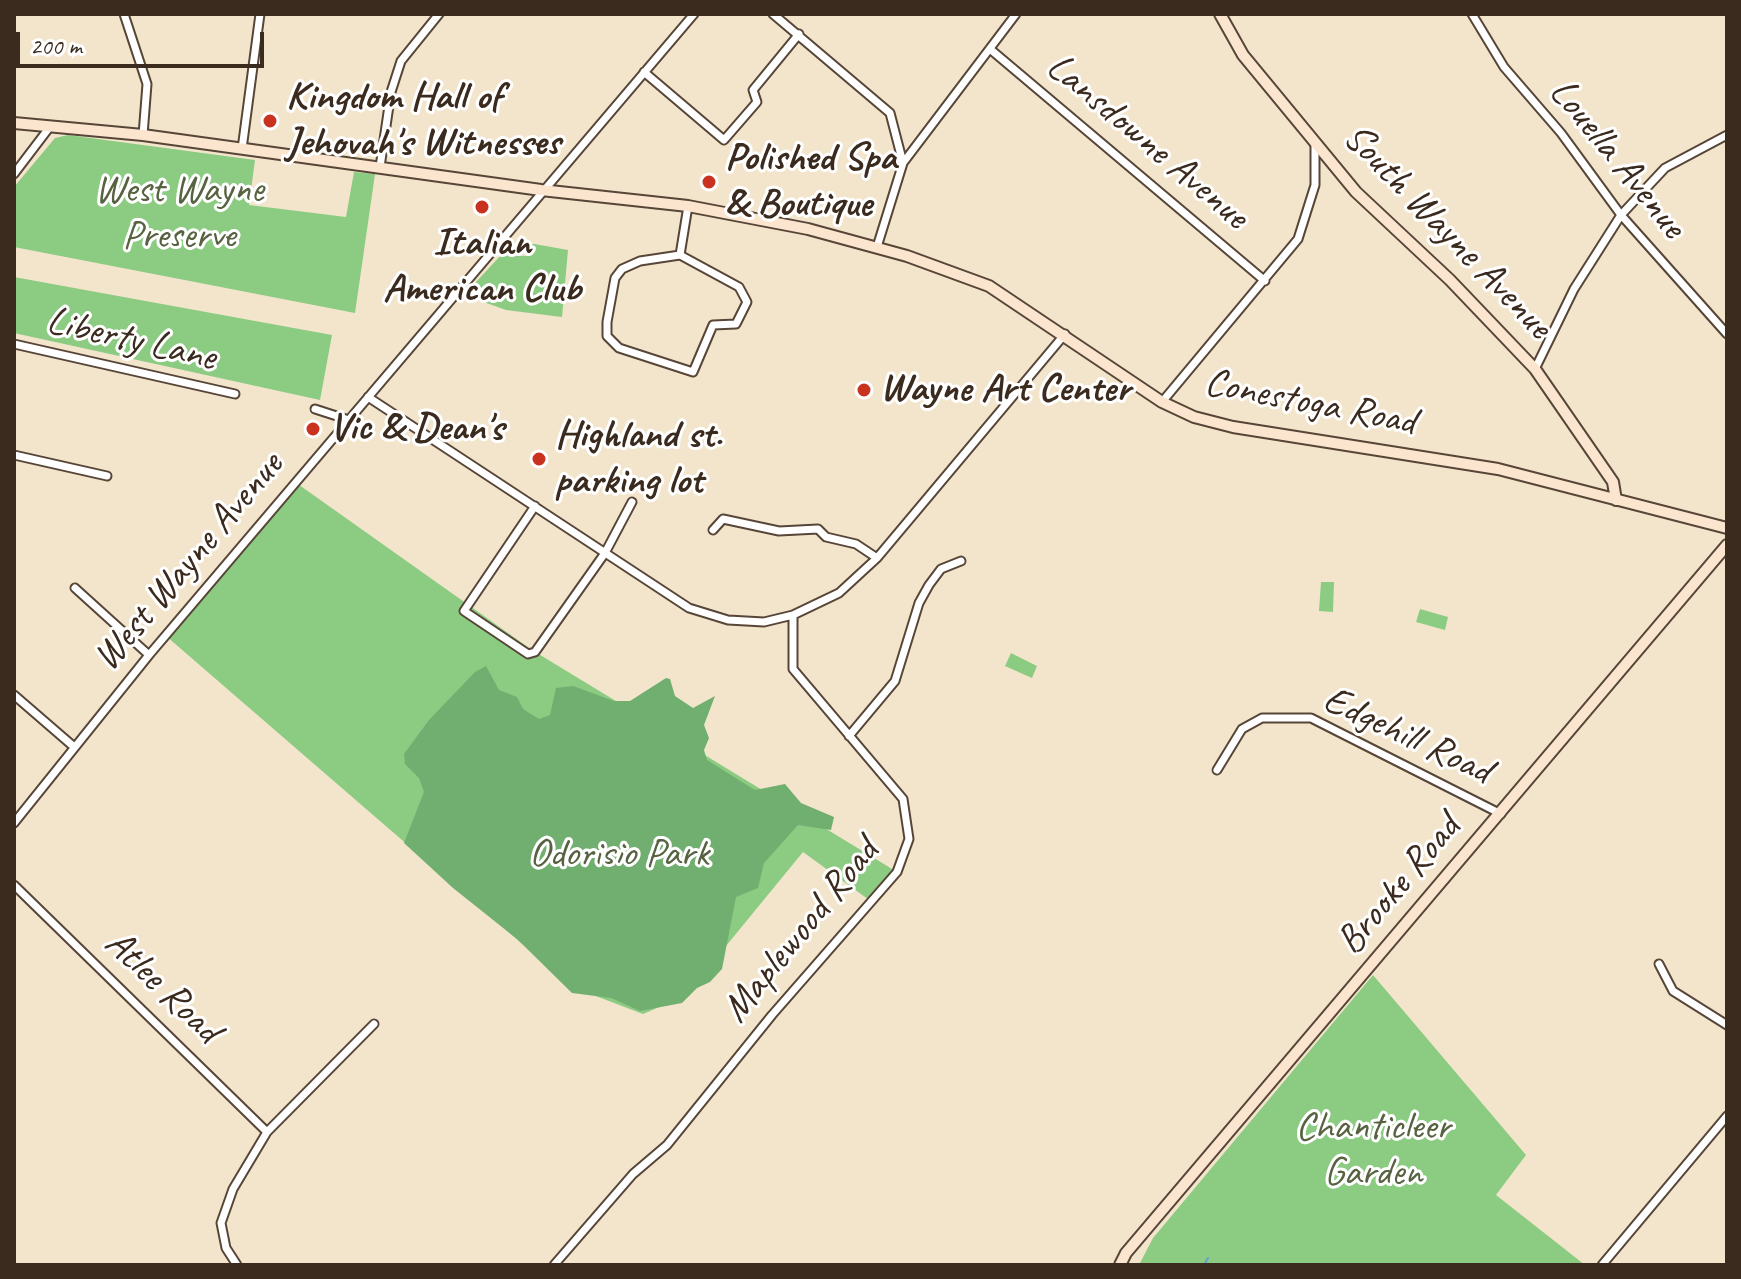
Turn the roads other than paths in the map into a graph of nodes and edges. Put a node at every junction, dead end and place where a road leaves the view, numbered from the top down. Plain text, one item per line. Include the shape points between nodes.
1 (124, 14) edge
2 (260, 14) edge
3 (439, 14) edge
4 (694, 14) edge
5 (773, 14) edge
6 (1016, 14) edge
7 (1220, 14) edge
8 (1472, 14) edge
9 (799, 34) junction
10 (990, 49) junction
11 (644, 72) junction
12 (14, 123) edge
13 (49, 128) junction
14 (143, 135) junction
15 (1727, 135) edge
16 (1315, 142) junction
17 (242, 149) junction
18 (903, 163) junction
19 (380, 167) junction
20 (14, 174) edge
21 (541, 190) junction
22 (688, 206) junction
23 (1621, 215) junction
24 (877, 247) junction
25 (680, 255) junction
26 (1265, 281) junction
27 (1065, 334) junction
28 (1727, 334) edge
29 (14, 344) edge
30 (1535, 369) junction
31 (235, 394) dead end
32 (368, 397) junction
33 (1162, 402) junction
34 (315, 409) dead end
35 (349, 420) junction
36 (14, 455) edge
37 (107, 476) dead end
38 (1616, 500) junction
39 (632, 502) dead end
40 (535, 506) junction
41 (1727, 528) edge
42 (713, 530) dead end
43 (1727, 545) edge
44 (605, 553) junction
45 (877, 558) junction
46 (961, 561) dead end
47 (75, 588) dead end
48 (793, 615) junction
49 (149, 655) junction
50 (14, 695) edge
51 (849, 736) junction
52 (73, 746) junction
53 (1217, 770) dead end
54 (1501, 814) junction
55 (14, 823) edge
56 (14, 885) edge
57 (1659, 964) dead end
58 (374, 1024) dead end
59 (1727, 1025) edge
60 (1727, 1116) edge
61 (267, 1132) junction
62 (237, 1265) edge
63 (554, 1265) edge
64 (1120, 1265) edge
65 (1602, 1265) edge

1 - 14 street via 147,84
2 - 17 street
3 - 19 street via 401,61
4 - 11 street, West Wayne Avenue
5 - 9 street
6 - 10 street
7 - 16 main road, South Wayne Avenue via 1243,55
8 - 23 street, Louella Avenue via 1504,67
9 - 11 street via 753,90 757,102 724,140
9 - 18 street via 890,113
10 - 18 street
10 - 26 street, Lansdowne Avenue
11 - 21 street, West Wayne Avenue
12 - 13 main road, Conestoga Road
13 - 14 main road, Conestoga Road
13 - 20 street
14 - 17 main road, Conestoga Road
15 - 23 street via 1665,168
16 - 26 street via 1315,185 1305,223
16 - 30 main road, South Wayne Avenue via 1356,192
17 - 19 main road, Conestoga Road
18 - 24 street
19 - 21 main road, Conestoga Road
21 - 22 main road, Conestoga Road
21 - 32 street, West Wayne Avenue
22 - 24 main road, Conestoga Road
22 - 25 street
23 - 28 street, Louella Avenue
23 - 30 street via 1574,289
24 - 27 main road, Conestoga Road via 989,286
25 - 25 street via 635,262 617,274 607,310 607,336 619,348 693,372 713,325 736,324 747,302 739,287
26 - 33 street
27 - 33 main road, Conestoga Road
27 - 45 street
29 - 31 street, Liberty Lane
30 - 38 main road, South Wayne Avenue via 1613,482
32 - 35 street, West Wayne Avenue
32 - 40 street
33 - 38 main road, Conestoga Road via 1217,424 1498,469
34 - 35 street
35 - 49 street, West Wayne Avenue
36 - 37 street
38 - 41 main road, Conestoga Road
39 - 44 street
40 - 44 street
40 - 44 street via 464,611 528,654 535,652
42 - 45 street via 723,519 779,531 818,529
43 - 54 main road, Brooke Road
44 - 48 street via 689,608 728,620 764,622
45 - 48 street via 839,593
46 - 51 street via 941,569 929,585 895,681
47 - 49 street
48 - 51 street, Maplewood Road via 793,669
49 - 52 street, West Wayne Avenue
50 - 52 street
51 - 63 street, Maplewood Road via 903,799 909,839 897,872 667,1145 633,1174
52 - 55 street, West Wayne Avenue
53 - 54 street, Edgehill Road via 1242,729 1262,718 1311,718
54 - 64 main road, Brooke Road
56 - 61 street, Atlee Road
57 - 59 street via 1673,991
58 - 61 street
60 - 65 street
61 - 62 street via 233,1189 221,1223 226,1248

